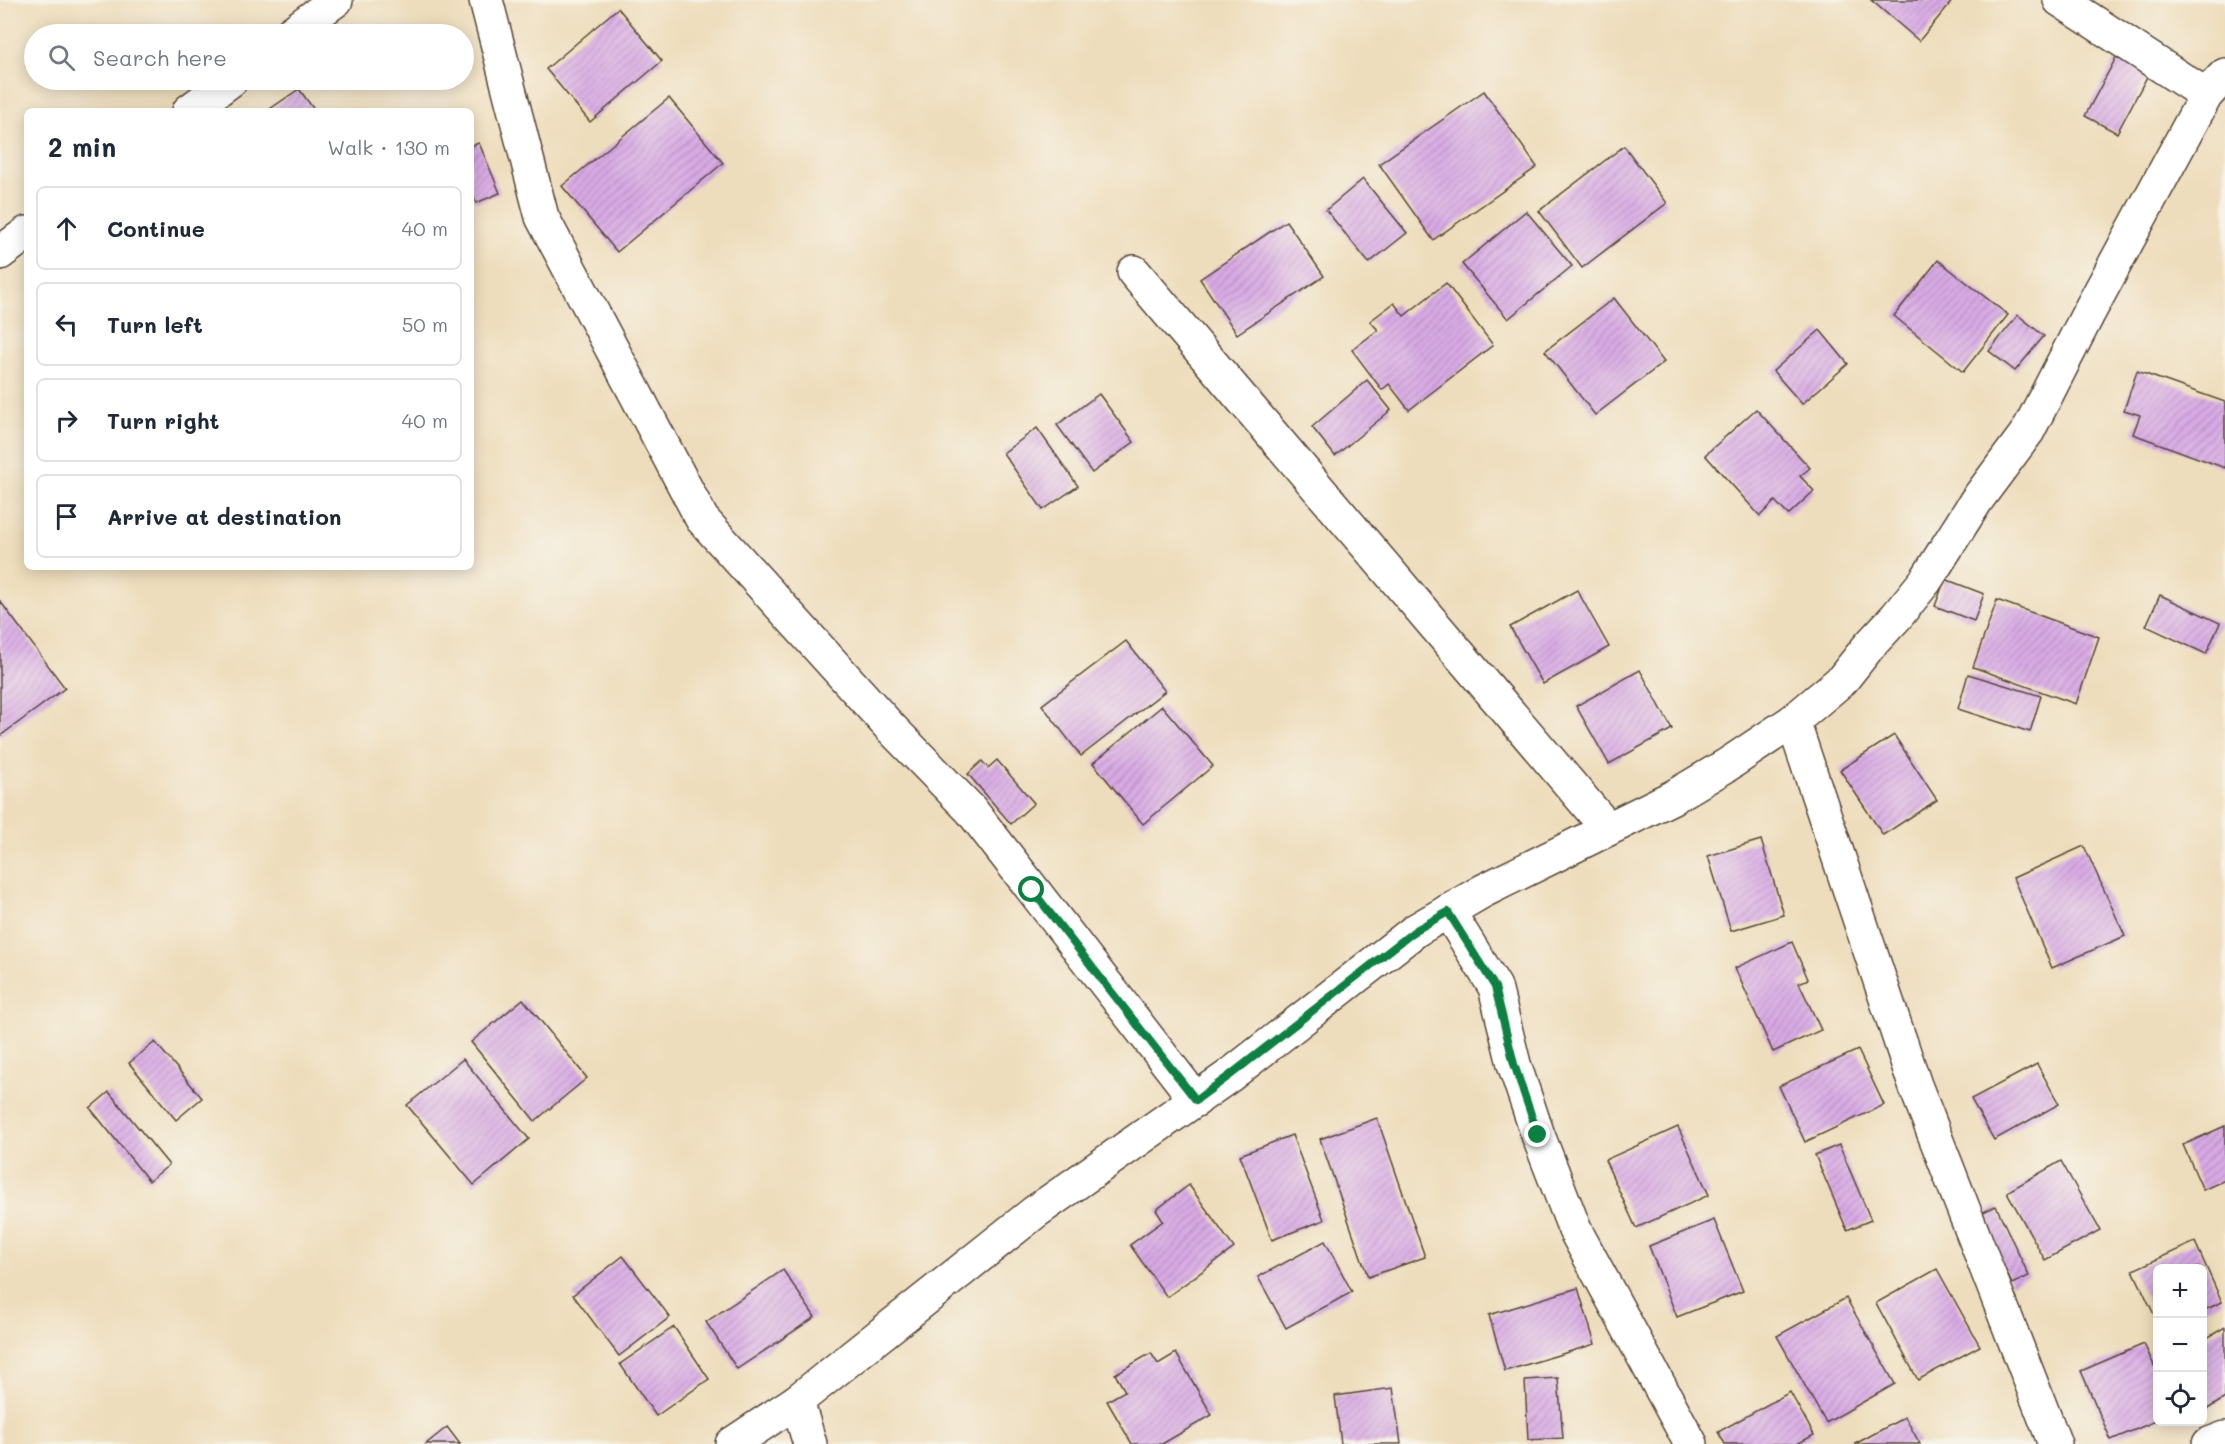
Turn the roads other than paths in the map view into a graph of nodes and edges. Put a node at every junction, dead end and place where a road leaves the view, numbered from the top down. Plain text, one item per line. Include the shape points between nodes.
1 (336, 0) edge
2 (486, 0) edge
3 (2061, 0) edge
4 (304, 24) edge
5 (2216, 85) edge
6 (217, 90) edge
7 (193, 108) edge
8 (24, 235) edge
9 (0, 253) edge
10 (1134, 273) dead end
11 (1793, 721) junction
12 (1608, 829) junction
13 (1448, 912) junction
14 (1196, 1100) junction
15 (797, 1401) junction
16 (2225, 1438) edge
17 (732, 1444) edge
18 (810, 1444) edge
19 (1691, 1444) edge
20 (2055, 1444) edge
21 (2209, 1444) edge

1 - 4 street
2 - 14 street via 542,217 702,519 890,727 971,810
3 - 5 street
5 - 11 street via 2088,314 2028,431 1976,501 1926,580 1842,680
6 - 7 street
8 - 9 street
10 - 12 street
11 - 12 street via 1682,792
11 - 20 street via 1915,1085
12 - 13 street
13 - 14 street via 1416,930
13 - 19 street via 1495,987 1514,1064 1575,1230
14 - 15 street via 1035,1212
15 - 17 street
15 - 18 street
16 - 21 street

